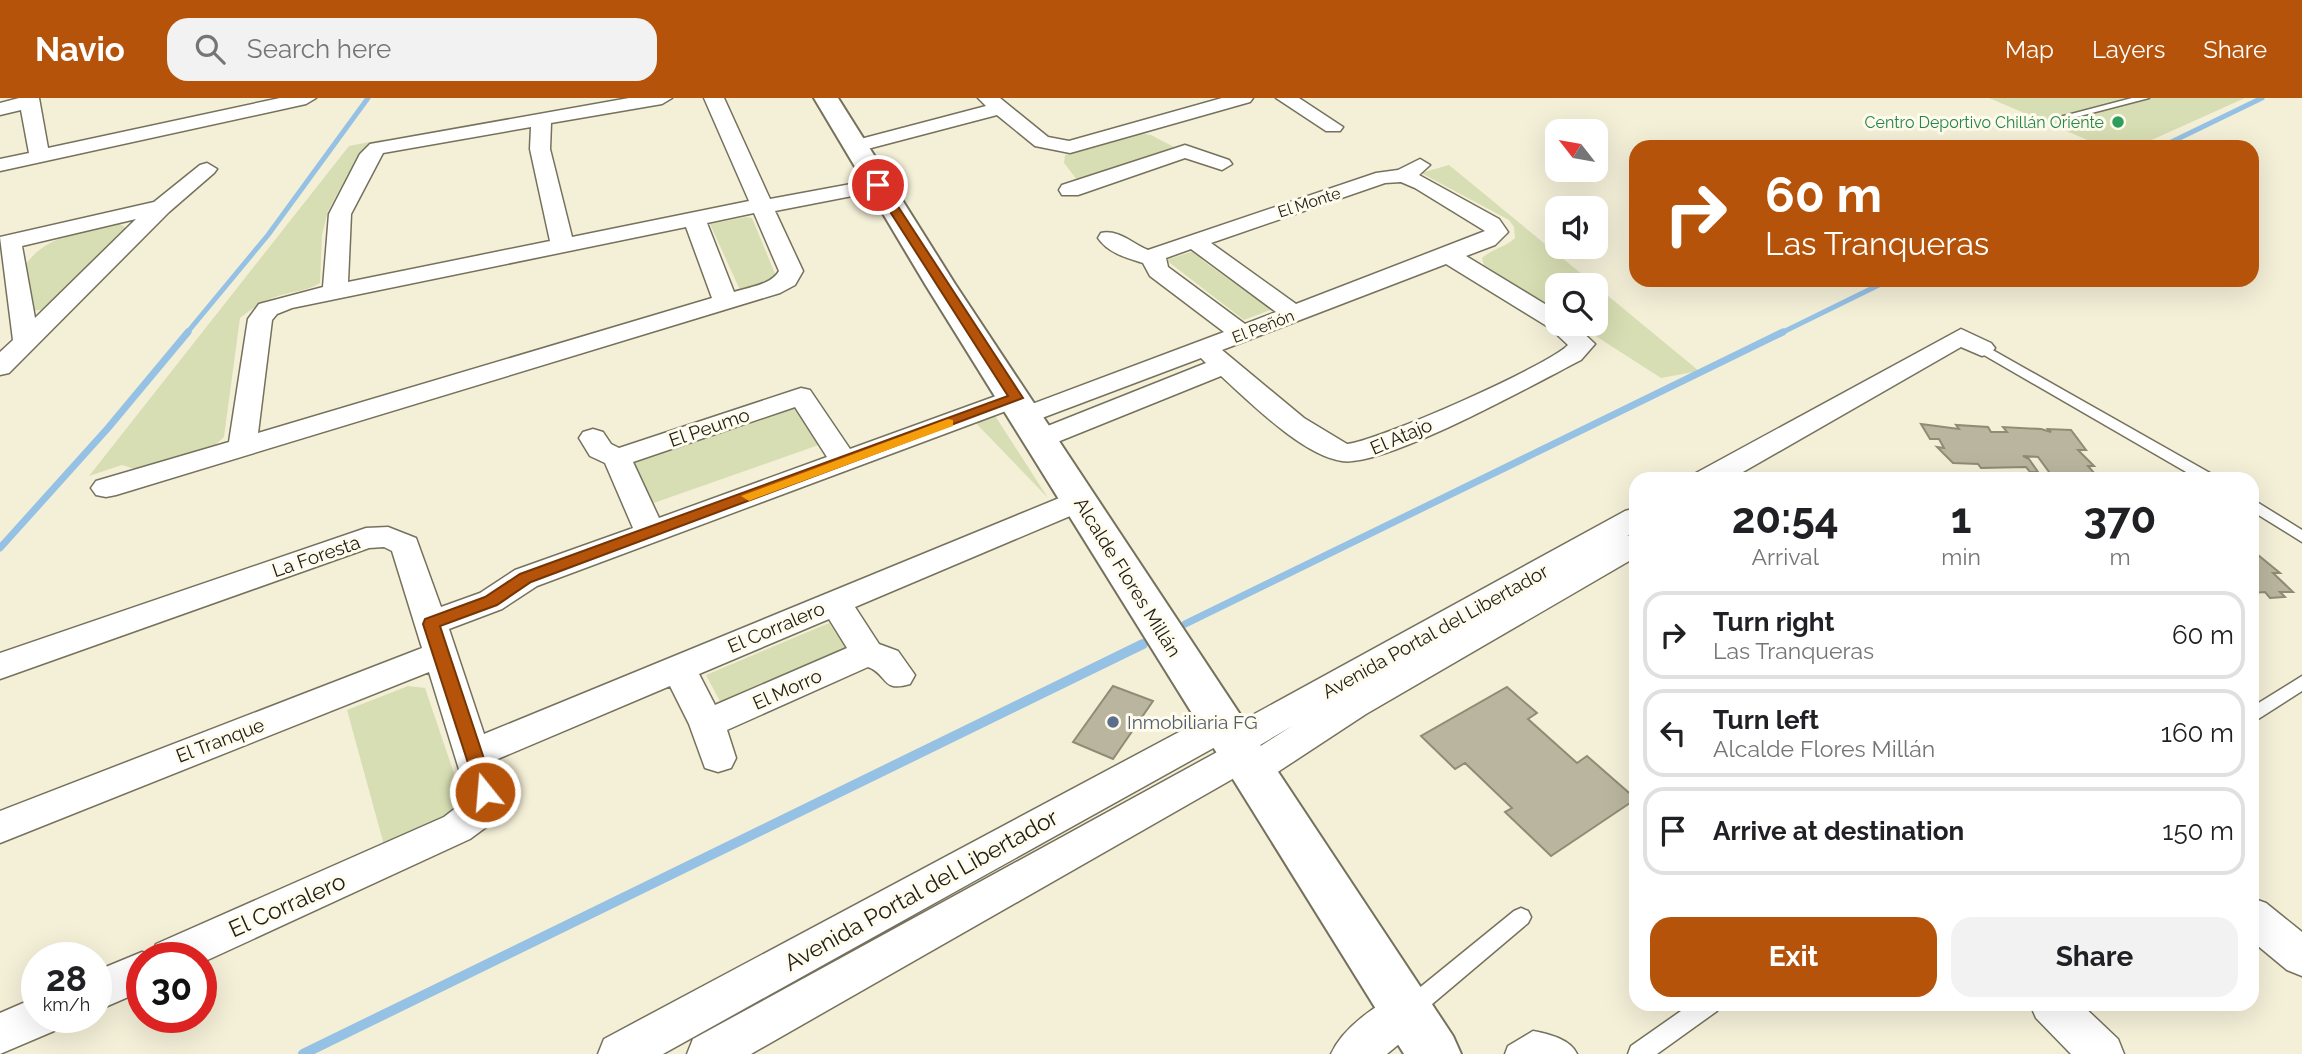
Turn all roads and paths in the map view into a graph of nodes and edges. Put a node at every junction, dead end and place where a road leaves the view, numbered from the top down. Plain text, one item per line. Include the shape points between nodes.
1 (237, 98) edge
2 (306, 98) edge
3 (662, 98) edge
4 (714, 98) edge
5 (826, 98) edge
6 (1243, 98) edge
7 (1286, 98) edge
8 (2144, 98) edge
9 (29, 100) edge
10 (992, 102) edge
11 (0, 109) edge
12 (542, 117) junction
13 (2061, 118) dead end
14 (1149, 124) junction
15 (1333, 127) dead end
16 (37, 149) junction
17 (0, 150) edge
18 (1185, 151) junction
19 (863, 159) junction
20 (1423, 163) dead end
21 (1222, 164) dead end
22 (0, 165) edge
23 (207, 169) dead end
24 (1059, 169) junction
25 (1403, 176) junction
26 (760, 202) junction
27 (161, 206) junction
28 (1090, 207) dead end
29 (694, 219) junction
30 (1109, 238) dead end
31 (1193, 240) junction
32 (5, 243) edge
33 (563, 246) junction
34 (1448, 255) junction
35 (1153, 259) junction
36 (335, 292) junction
37 (726, 302) junction
38 (1294, 314) junction
39 (1545, 315) edge
40 (1243, 334) junction
41 (1573, 336) edge
42 (26, 341) junction
43 (1972, 343) junction
44 (1214, 357) junction
45 (0, 367) edge
46 (1027, 418) junction
47 (593, 438) dead end
48 (242, 447) junction
49 (617, 458) junction
50 (844, 461) junction
51 (1722, 472) edge
52 (1763, 472) edge
53 (2198, 472) edge
54 (106, 488) dead end
55 (1079, 501) junction
56 (2259, 509) edge
57 (1629, 522) edge
58 (650, 532) junction
59 (2302, 537) edge
60 (1629, 548) edge
61 (835, 603) junction
62 (436, 639) junction
63 (867, 653) junction
64 (0, 666) edge
65 (679, 668) junction
66 (898, 676) dead end
67 (2302, 681) edge
68 (2259, 711) edge
69 (708, 724) junction
70 (1237, 749) junction
71 (474, 754) junction
72 (718, 758) dead end
73 (476, 814) joint
74 (0, 827) edge
75 (1521, 917) dead end
76 (2259, 922) edge
77 (204, 942) edge
78 (2302, 957) edge
79 (1407, 1011) junction
80 (1699, 1011) edge
81 (2058, 1011) edge
82 (21, 1025) edge
83 (0, 1034) edge
84 (620, 1054) edge
85 (709, 1054) edge
86 (1353, 1054) edge
87 (1434, 1054) edge
88 (1516, 1054) edge
89 (1566, 1054) edge
90 (1639, 1054) edge
91 (2102, 1054) edge

1 - 16 street via 187,107
2 - 16 street
3 - 12 street
4 - 26 street
5 - 19 street, Alcalde Flores Millán
6 - 14 street
7 - 15 street
8 - 13 lane
9 - 11 street
9 - 16 street
10 - 19 street
10 - 24 street via 1042,142
12 - 33 street via 540,149
12 - 36 street via 377,148 340,214
14 - 18 street
14 - 24 street via 1070,147
16 - 17 street
16 - 22 street
18 - 21 street
18 - 24 street
19 - 26 street
19 - 46 street, Alcalde Flores Millán
20 - 25 street, El Monte
23 - 27 street
24 - 28 street
25 - 31 street, El Monte via 1383,177
25 - 34 street, El Peñón via 1491,223 1497,232
26 - 29 street
26 - 37 street via 791,271 787,281
27 - 32 street
27 - 42 street
29 - 33 street
29 - 37 street
30 - 35 street
31 - 35 street, El Monte
31 - 38 street
32 - 42 street
33 - 36 street
34 - 38 street, El Peñón
34 - 39 street, El Atajo
35 - 40 street via 1158,271
36 - 48 street via 285,302 268,309 260,319
37 - 48 street
38 - 40 street, El Peñón
40 - 44 street, El Peñón
41 - 44 street, El Atajo via 1582,344 1572,355 1365,452 1346,454 1317,441
42 - 45 street
43 - 51 street
43 - 52 street
43 - 53 lane
44 - 46 street, El Peñón
46 - 50 street, El Peñón
46 - 55 street, Alcalde Flores Millán
47 - 49 street via 600,450
48 - 54 street
49 - 50 street, El Peumo via 796,385
49 - 58 street
50 - 58 street, El Peñón
55 - 61 street, El Corralero
55 - 70 street, Alcalde Flores Millán
56 - 59 lane
57 - 70 street, Avenida Portal del Libertador
58 - 62 street, El Tranque via 526,578
60 - 70 street, Avenida Portal del Libertador via 1354,705
61 - 63 street
61 - 65 street, El Corralero
62 - 64 street, La Foresta via 405,545 388,537 366,538
62 - 71 street, La Foresta
62 - 74 street, El Tranque
63 - 66 street via 886,660
63 - 69 street, El Morro
65 - 69 street
65 - 71 street, El Corralero
67 - 68 lane
69 - 72 street
70 - 79 street, Alcalde Flores Millán
70 - 84 street, Avenida Portal del Libertador
70 - 85 street, Avenida Portal del Libertador
71 - 73 street, La Foresta via 485,792
73 - 77 street, El Corralero via 457,828
75 - 79 lane
76 - 78 street
79 - 86 street
79 - 87 street, Alcalde Flores Millán
80 - 90 lane
81 - 91 street
82 - 83 street
88 - 89 lane via 1533,1042

